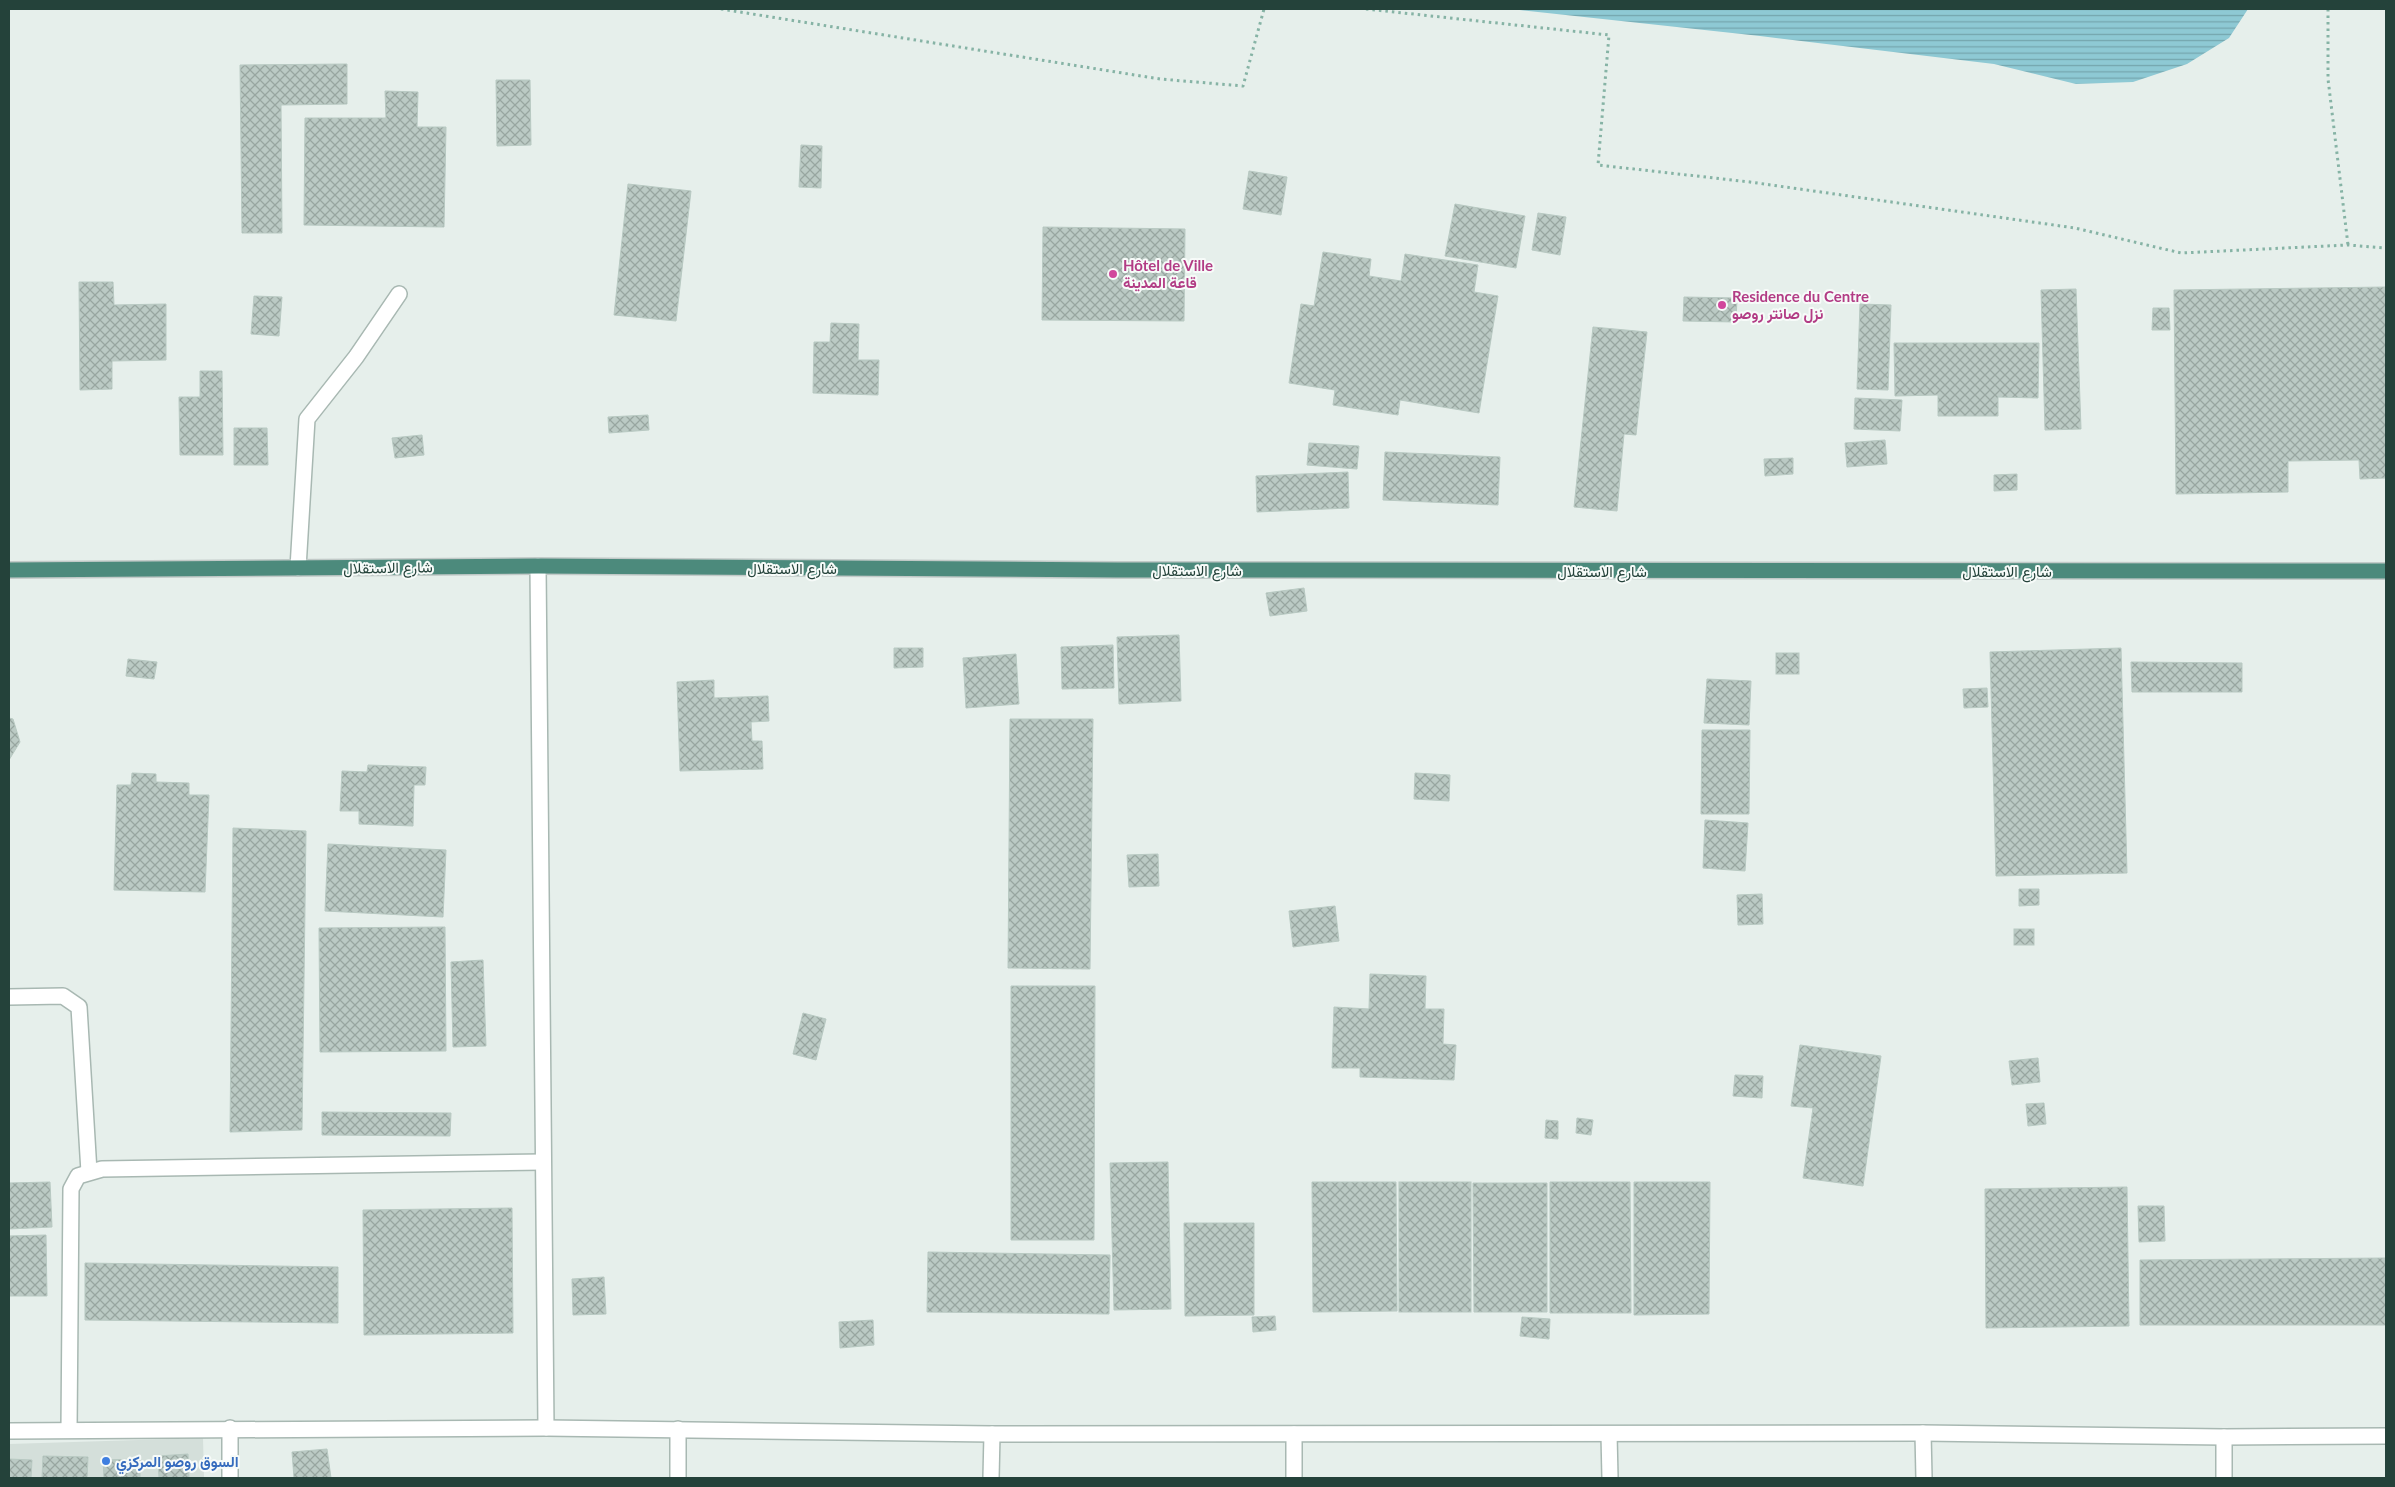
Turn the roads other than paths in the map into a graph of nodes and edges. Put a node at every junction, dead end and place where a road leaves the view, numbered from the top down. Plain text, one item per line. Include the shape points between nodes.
1 (399, 294) dead end
2 (538, 566) junction
3 (298, 568) junction
4 (9, 570) edge
5 (2386, 571) edge
6 (9, 997) edge
7 (543, 1162) junction
8 (89, 1172) junction
9 (230, 1428) junction
10 (546, 1428) junction
11 (678, 1429) junction
12 (70, 1430) junction
13 (9, 1431) edge
14 (1923, 1433) junction
15 (992, 1434) junction
16 (1294, 1434) junction
17 (1609, 1434) junction
18 (2386, 1436) edge
19 (2224, 1437) junction
20 (230, 1478) edge
21 (678, 1478) edge
22 (991, 1478) edge
23 (1294, 1478) edge
24 (1610, 1478) edge
25 (1924, 1478) edge
26 (2224, 1478) edge

1 - 3 street via 356,357 307,419
2 - 3 highway, شارع الاستقلال
2 - 5 highway, شارع الاستقلال
2 - 7 street
3 - 4 highway, شارع الاستقلال
6 - 8 street via 63,996 79,1007
7 - 8 street via 102,1169
7 - 10 street
8 - 12 street via 78,1176 71,1189
9 - 10 street
9 - 12 street
9 - 20 street
10 - 11 street
11 - 15 street
11 - 21 street
12 - 13 street
14 - 17 street
14 - 19 street
14 - 25 street
15 - 16 street
15 - 22 street
16 - 17 street
16 - 23 street
17 - 24 street
18 - 19 street
19 - 26 street

